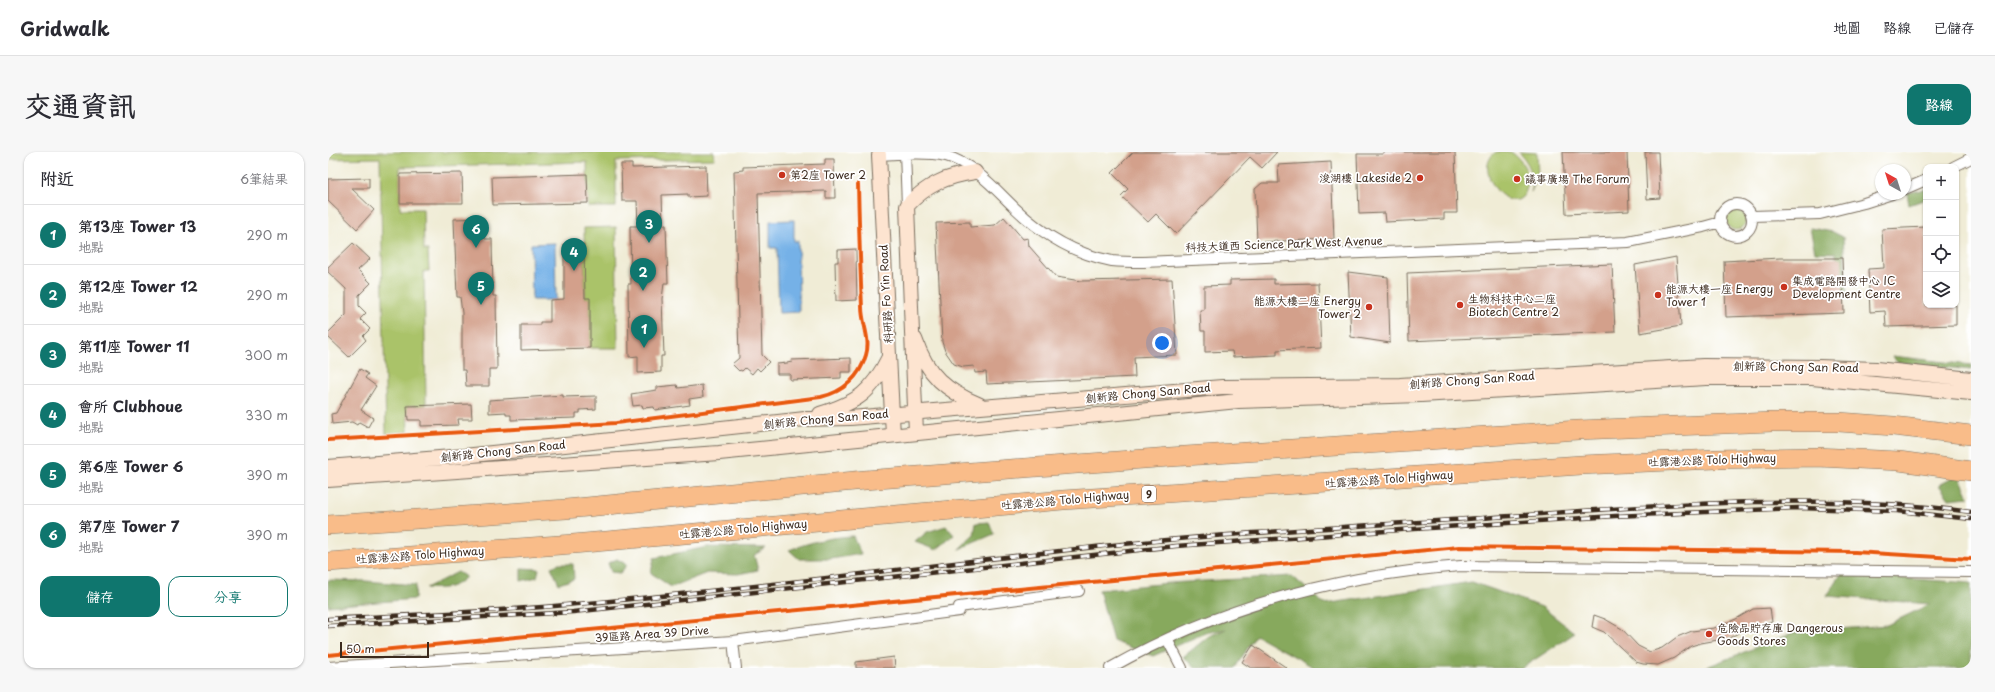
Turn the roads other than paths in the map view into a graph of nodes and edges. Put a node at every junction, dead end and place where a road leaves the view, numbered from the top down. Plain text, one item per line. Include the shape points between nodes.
1 (905, 153) edge
2 (879, 154) edge
3 (1971, 158) edge
4 (1959, 164) edge
5 (975, 172) junction
6 (1923, 181) edge
7 (1911, 186) edge
8 (1875, 199) edge
9 (907, 206) junction
10 (1752, 216) junction
11 (1720, 222) junction
12 (911, 325) junction
13 (889, 357) junction
14 (1971, 379) edge
15 (1971, 393) edge
16 (984, 406) junction
17 (915, 412) junction
18 (892, 414) junction
19 (806, 419) junction
20 (916, 432) junction
21 (893, 435) junction
22 (1971, 435) edge
23 (328, 466) edge
24 (1971, 471) edge
25 (328, 480) edge
26 (328, 525) edge
27 (328, 562) edge
28 (1971, 572) edge
29 (1079, 591) dead end
30 (1167, 639) junction
31 (733, 641) junction
32 (449, 664) edge
33 (415, 665) edge
34 (328, 667) edge
35 (736, 668) edge
36 (1110, 668) edge
37 (1182, 668) edge

1 - 2 street, 科技大道西 Science Park West Avenue
1 - 5 street, 科技大道西 Science Park West Avenue via 946,156
1 - 9 street
2 - 13 main road, 科研路 Fo Yin Road
3 - 4 street
5 - 9 main road via 957,174 941,180 928,187
5 - 11 street, 科技大道西 Science Park West Avenue via 1042,231 1065,245 1113,261 1143,262 1628,242
6 - 7 street
8 - 10 street via 1820,214
9 - 12 main road
10 - 11 street via 1746,207 1736,204 1723,212
10 - 11 street via 1751,226 1739,236 1729,234
12 - 16 main road via 918,346 934,375 952,392
12 - 17 main road
13 - 18 main road, 科研路 Fo Yin Road
13 - 19 main road via 875,381 858,399
14 - 16 main road, 創新路 Chong San Road via 1819,366 1703,366 1427,383 1222,387
15 - 20 main road, 創新路 Chong San Road via 1812,378 1706,378 1421,395 1238,401
16 - 17 main road, 創新路 Chong San Road
17 - 18 main road, 創新路 Chong San Road
17 - 20 main road
18 - 19 main road, 創新路 Chong San Road
18 - 21 main road, 科研路 Fo Yin Road
19 - 23 main road, 創新路 Chong San Road via 464,456
20 - 21 main road, 創新路 Chong San Road
21 - 25 main road, 創新路 Chong San Road via 720,453
22 - 26 highway via 1832,422 1578,430 1170,457 884,479 566,509
24 - 27 highway, 吐露港公路 Tolo Highway / 9 via 1899,461 1817,457 1581,466 1071,499 573,544
28 - 30 street via 1461,566 1413,570 1292,593 1242,608
29 - 31 street, 39區路 Area 39 Drive via 959,607 960,611
30 - 36 street
30 - 37 street
31 - 32 street, 39區路 Area 39 Drive
31 - 35 street
32 - 33 street, 39區路 Area 39 Drive
33 - 34 street, 39區路 Area 39 Drive

